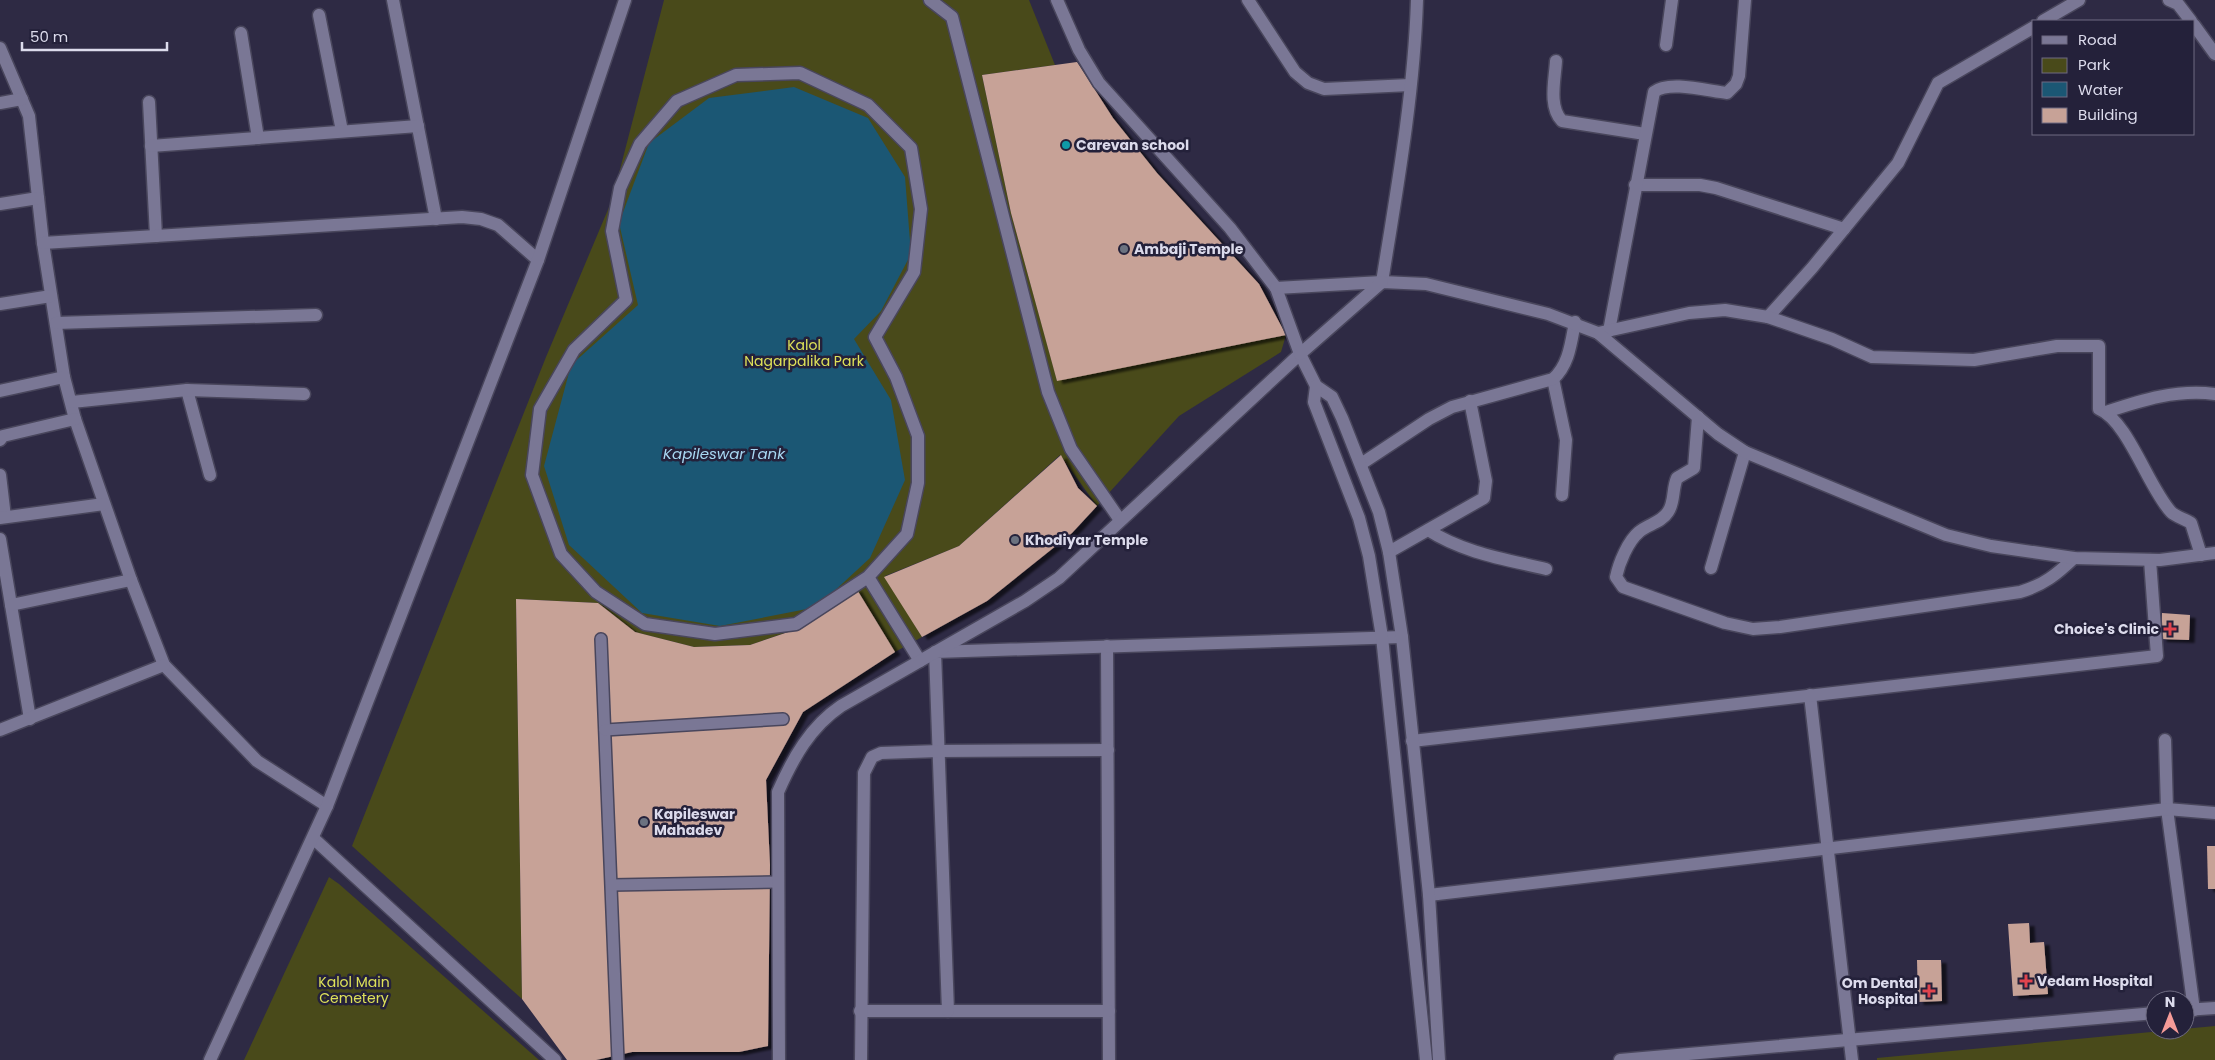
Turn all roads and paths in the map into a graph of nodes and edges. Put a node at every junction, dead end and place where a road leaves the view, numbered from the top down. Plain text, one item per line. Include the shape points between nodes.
1 (394, 0) edge
2 (625, 0) edge
3 (930, 0) edge
4 (1057, 0) edge
5 (1248, 0) edge
6 (1417, 0) edge
7 (1672, 0) edge
8 (1745, 0) edge
9 (2079, 0) edge
10 (2169, 0) edge
11 (319, 15) dead end
12 (2045, 20) edge
13 (2190, 20) edge
14 (2195, 26) edge
15 (2032, 27) edge
16 (241, 34) dead end
17 (1666, 45) dead end
18 (0, 48) edge
19 (2215, 54) edge
20 (1556, 61) dead end
21 (1410, 85) junction
22 (22, 99) junction
23 (149, 102) dead end
24 (0, 103) edge
25 (418, 126) junction
26 (342, 131) junction
27 (1645, 134) junction
28 (258, 138) junction
29 (151, 146) junction
30 (1635, 185) junction
31 (38, 198) junction
32 (0, 204) edge
33 (436, 218) junction
34 (1844, 229) junction
35 (156, 236) junction
36 (43, 243) junction
37 (538, 260) junction
38 (1382, 282) junction
39 (1276, 288) junction
40 (51, 296) junction
41 (0, 304) edge
42 (316, 315) dead end
43 (1768, 317) junction
44 (1575, 322) junction
45 (56, 323) junction
46 (1604, 332) junction
47 (1300, 354) junction
48 (64, 377) junction
49 (1553, 379) junction
50 (1316, 386) junction
51 (188, 390) junction
52 (0, 391) edge
53 (304, 394) dead end
54 (2215, 394) edge
55 (1470, 401) junction
56 (72, 402) junction
57 (2106, 412) junction
58 (1698, 417) junction
59 (74, 419) junction
60 (0, 440) edge
61 (1744, 452) junction
62 (1361, 464) junction
63 (0, 475) edge
64 (210, 476) dead end
65 (1562, 495) dead end
66 (104, 504) junction
67 (2, 518) edge
68 (1120, 520) junction
69 (1428, 530) junction
70 (0, 539) edge
71 (1389, 552) junction
72 (2215, 553) edge
73 (2201, 555) junction
74 (2074, 558) junction
75 (2150, 560) junction
76 (1546, 568) dead end
77 (1711, 568) dead end
78 (868, 577) junction
79 (130, 580) junction
80 (11, 605) junction
81 (1402, 636) junction
82 (1382, 637) junction
83 (601, 639) dead end
84 (1107, 646) junction
85 (935, 652) junction
86 (920, 661) junction
87 (164, 665) junction
88 (1810, 695) junction
89 (30, 719) junction
90 (783, 719) dead end
91 (0, 730) edge
92 (605, 730) junction
93 (2165, 740) dead end
94 (1412, 741) junction
95 (1108, 750) junction
96 (938, 751) junction
97 (327, 806) junction
98 (2167, 809) junction
99 (2215, 813) edge
100 (313, 838) junction
101 (1828, 848) junction
102 (778, 882) junction
103 (612, 885) junction
104 (1429, 895) junction
105 (2188, 990) edge
106 (2215, 1008) edge
107 (2195, 1010) edge
108 (860, 1011) junction
109 (948, 1011) junction
110 (1109, 1011) junction
111 (2145, 1014) edge
112 (1850, 1040) junction
113 (210, 1060) edge
114 (556, 1060) edge
115 (618, 1060) edge
116 (779, 1060) edge
117 (861, 1060) edge
118 (1109, 1060) edge
119 (1426, 1060) edge
120 (1439, 1060) edge
121 (1620, 1060) edge
122 (1852, 1060) edge

1 - 25 street
2 - 37 street
3 - 68 street via 952,17 1048,392 1071,448
4 - 39 street via 1079,50 1099,82 1230,228
5 - 21 street via 1295,72 1308,83 1324,89
6 - 21 street
7 - 17 street
8 - 27 street via 1736,84 1727,94 1660,87 1650,101
9 - 12 street
10 - 13 street via 2178,4
11 - 26 street
14 - 19 street
15 - 34 street via 1938,82 1898,163
16 - 28 street
18 - 22 street
20 - 27 street via 1554,104 1555,114 1562,121
21 - 38 street
22 - 24 street
22 - 31 street via 29,116
23 - 29 street
25 - 26 street
25 - 33 street
26 - 28 street
27 - 30 street
28 - 29 street
29 - 35 street
30 - 34 street via 1716,188
30 - 46 street
31 - 32 street
31 - 36 street
33 - 35 street
33 - 37 street via 472,218 498,225
34 - 43 street
35 - 36 street
36 - 40 street
37 - 97 street
38 - 39 street
38 - 44 street via 1426,284
38 - 47 street
39 - 47 street
40 - 41 street
40 - 45 street
42 - 45 street
43 - 46 street via 1725,310 1689,314
43 - 57 street via 1832,338 1872,357 1974,360 2057,346 2099,346 2099,409
44 - 46 street
44 - 49 street via 1568,358
45 - 48 street
46 - 58 street
47 - 50 street
47 - 68 street
48 - 52 street
48 - 56 street
49 - 55 street
49 - 65 street via 1566,440
50 - 62 street via 1332,397
50 - 82 street via 1314,402 1363,533
51 - 53 street
51 - 56 street
51 - 64 street
54 - 57 street via 2197,392 2147,398
55 - 62 street via 1429,419
55 - 69 street via 1486,481 1484,498
56 - 59 street
57 - 73 street via 2122,431 2172,513 2191,523
58 - 61 street
58 - 74 street via 1694,468 1677,478 1670,510 1664,518 1634,538 1616,577 1623,587 1725,623 1753,629 2020,592 2053,578
59 - 60 street via 3,436
59 - 66 street
61 - 74 street via 1946,534 1991,546
61 - 77 street
62 - 71 street via 1379,512
63 - 67 street
66 - 67 street
66 - 79 street
68 - 85 street via 1059,578
69 - 71 street
69 - 76 street via 1467,550
70 - 80 street
71 - 81 street
72 - 73 street
73 - 75 street
74 - 75 street
75 - 88 street via 2157,656
78 - 78 street via 907,534 918,483 918,436 896,377 874,337 914,272 921,209 911,148 868,105 800,73 736,74 676,101 640,144 620,188 612,231 626,300 574,350 540,409 532,475 561,554 596,592 645,624 715,634 796,624
78 - 86 street
79 - 80 street
79 - 87 street
80 - 89 street
81 - 82 street
81 - 94 street
82 - 84 street
82 - 119 street
83 - 92 lane
84 - 85 street
84 - 95 street
85 - 86 street
85 - 96 street
86 - 102 street via 835,710 810,734 778,792
87 - 89 street
87 - 97 street via 256,761
88 - 94 street
88 - 101 street
89 - 91 street
90 - 92 lane
92 - 103 lane
93 - 98 street
94 - 104 street
95 - 96 street
95 - 110 street
96 - 108 street via 881,753 866,765 863,783
96 - 109 street
97 - 100 street
98 - 99 street
98 - 101 street
98 - 105 street
100 - 113 street
100 - 114 street
101 - 104 street
101 - 112 street
102 - 103 lane
102 - 116 street
103 - 115 lane
104 - 120 street
106 - 107 street
108 - 109 street
108 - 117 street
109 - 110 street
110 - 118 street
111 - 112 street
112 - 121 street
112 - 122 street

